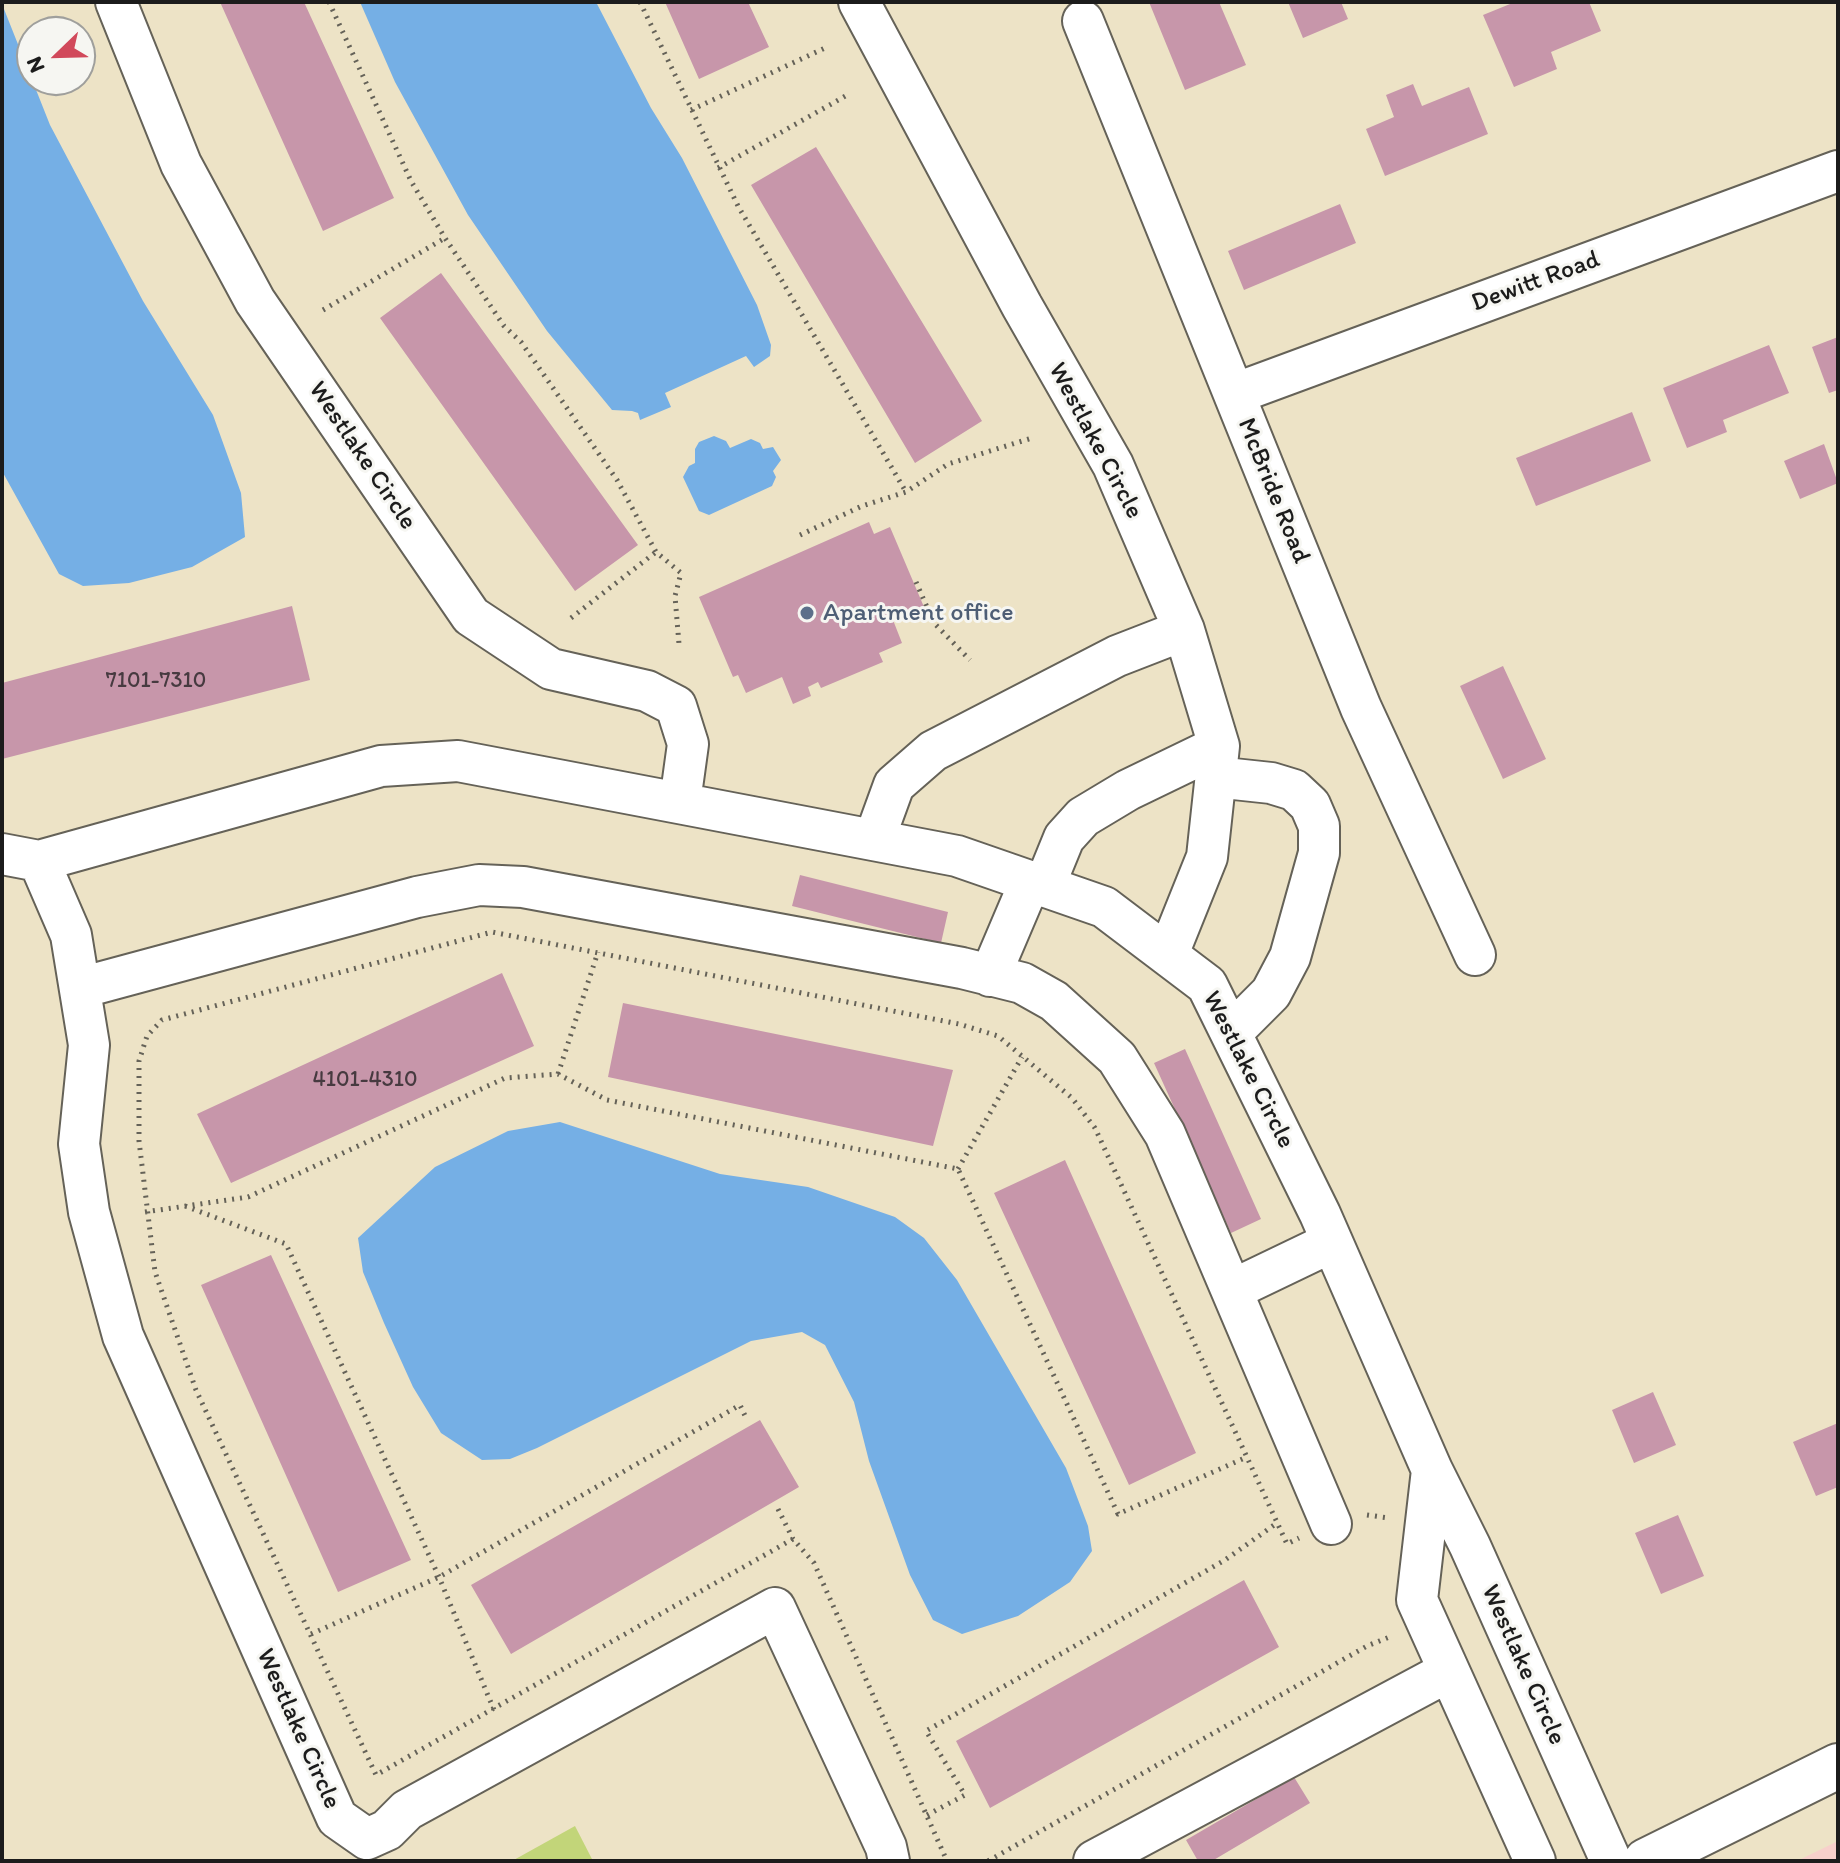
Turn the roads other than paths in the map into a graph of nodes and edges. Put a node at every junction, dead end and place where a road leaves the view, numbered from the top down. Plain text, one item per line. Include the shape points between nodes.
1 (116, 2) edge
2 (859, 2) edge
3 (1083, 21) dead end
4 (1838, 171) edge
5 (1234, 394) junction
6 (1184, 630) junction
7 (1217, 761) junction
8 (680, 802) junction
9 (874, 840) junction
10 (21, 858) edge
11 (1037, 884) junction
12 (1168, 954) junction
13 (1475, 955) dead end
14 (990, 976) junction
15 (80, 988) junction
16 (1231, 1033) junction
17 (1332, 1242) junction
18 (1232, 1290) junction
19 (1432, 1470) junction
20 (1331, 1524) road end
21 (1449, 1671) junction
22 (1838, 1766) edge
23 (889, 1861) edge
24 (1094, 1861) edge
25 (1535, 1861) edge
26 (1611, 1861) edge
27 (1646, 1861) edge

1 - 8 street, Westlake Circle via 181,164 255,301 471,616 551,669 647,691 676,706 688,744
2 - 6 street, Westlake Circle via 1113,465
3 - 5 street, McBride Road
4 - 5 street, Dewitt Road
5 - 13 street, McBride Road via 1361,708
6 - 7 street, Westlake Circle
6 - 9 street via 1117,656 933,751 894,785
7 - 11 street via 1083,817
7 - 12 street, Westlake Circle via 1207,857
7 - 16 street via 1294,790 1310,805 1319,826 1319,853 1290,957 1271,993
8 - 9 street, Westlake Circle
8 - 10 street, Westlake Circle via 458,761 381,766
9 - 11 street, Westlake Circle via 957,856
10 - 15 street, Westlake Circle via 71,935
11 - 12 street, Westlake Circle via 1104,907
11 - 14 street
12 - 16 street, Westlake Circle via 1207,985
14 - 15 street via 537,889 479,885
14 - 18 street via 1022,983 1054,1001 1117,1058 1165,1134
15 - 23 street, Westlake Circle via 89,1045 79,1144 89,1212 123,1336 337,1818 367,1839 387,1830 407,1810 775,1608
16 - 17 street, Westlake Circle
17 - 18 street
17 - 19 street, Westlake Circle
18 - 20 street
19 - 21 street via 1417,1600
19 - 26 street, Westlake Circle
21 - 24 street
21 - 25 street
22 - 27 main road

